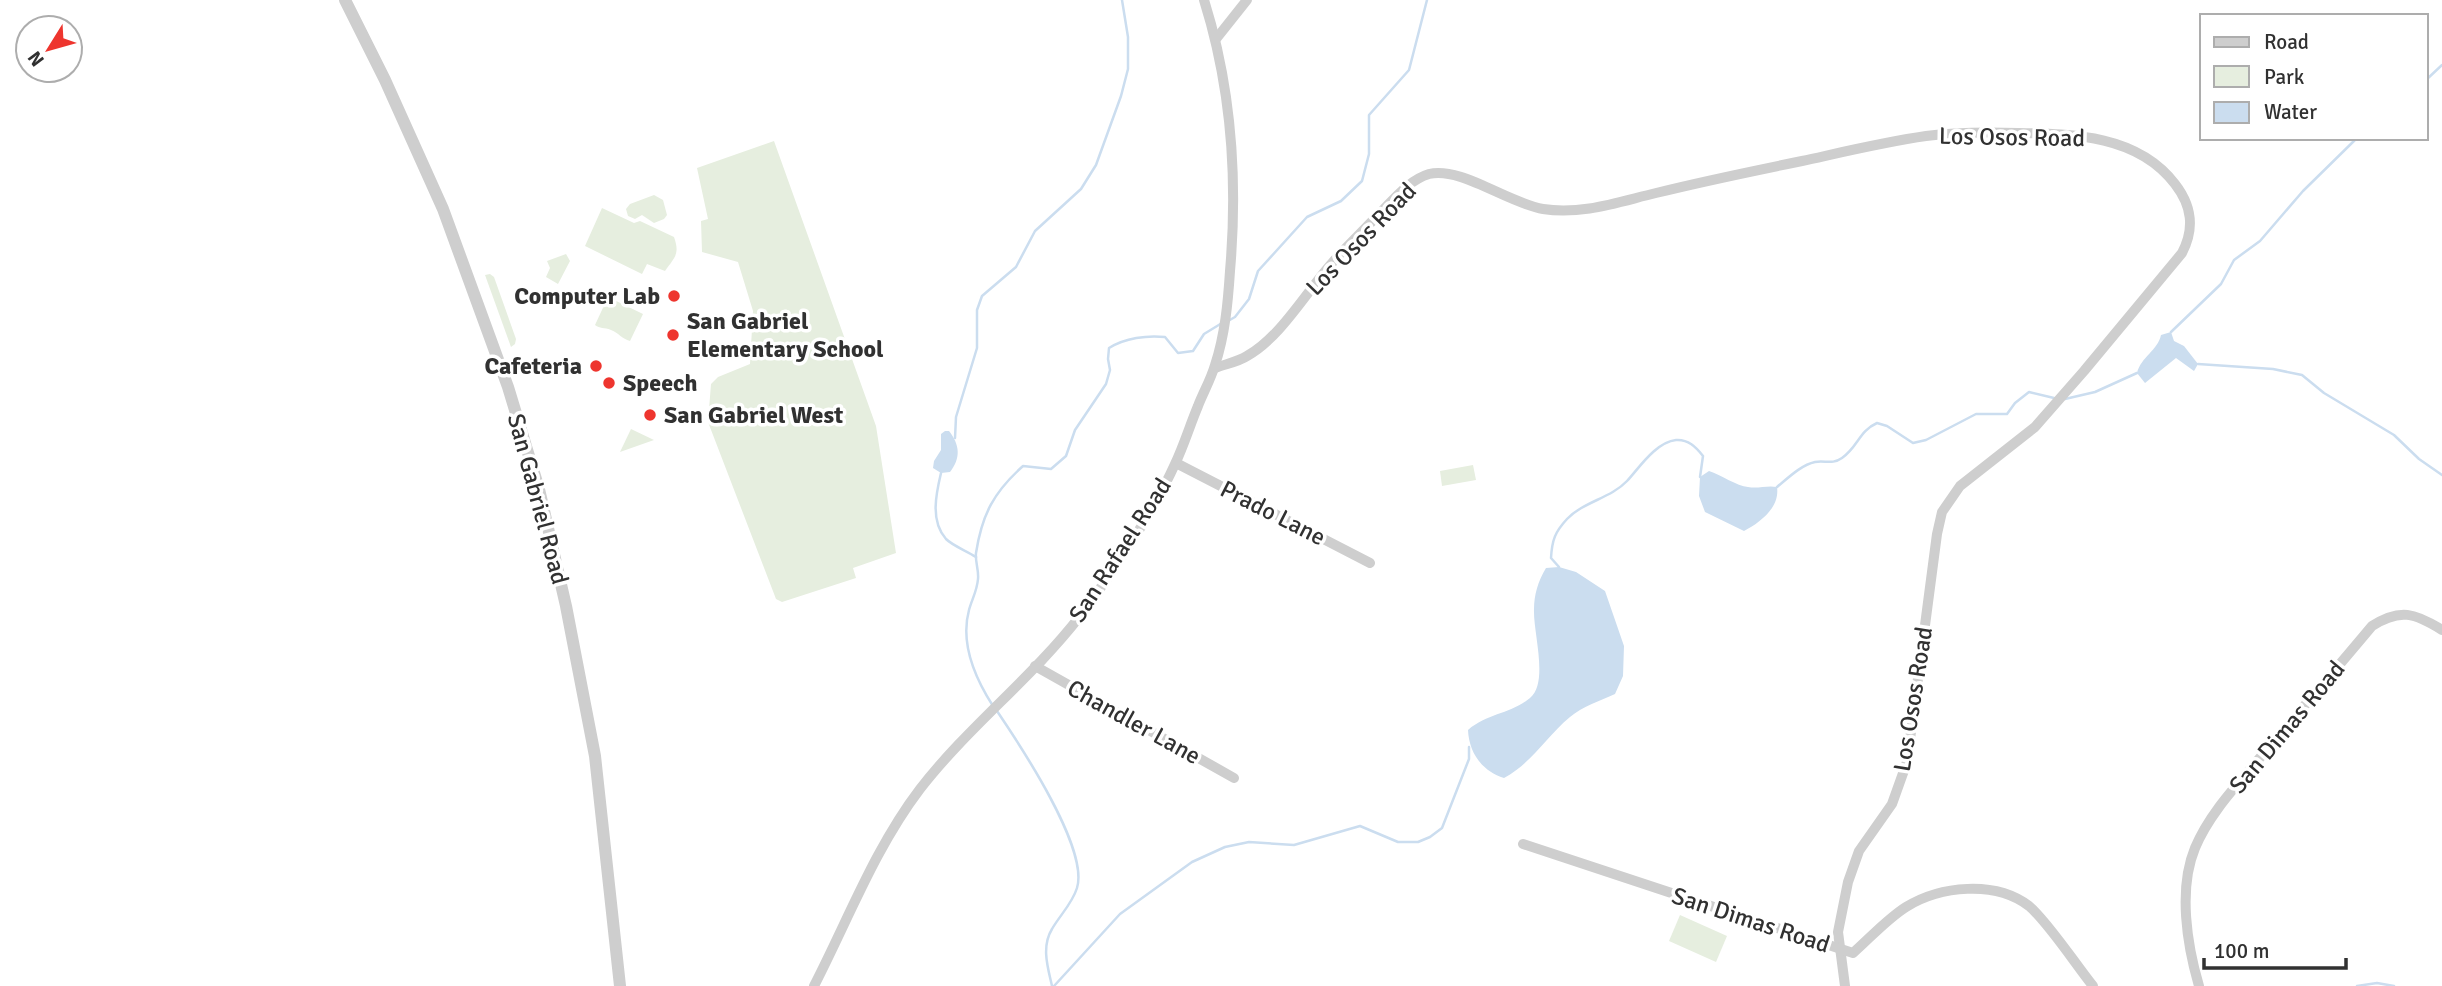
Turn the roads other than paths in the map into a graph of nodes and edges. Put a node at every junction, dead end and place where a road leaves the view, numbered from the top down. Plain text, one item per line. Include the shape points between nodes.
1 (345, 0) edge
2 (1204, 0) edge
3 (1247, 0) edge
4 (1216, 39) junction
5 (1215, 368) junction
6 (1175, 463) junction
7 (1370, 563) dead end
8 (2442, 629) edge
9 (1035, 666) junction
10 (1234, 778) dead end
11 (1523, 844) dead end
12 (1842, 949) junction
13 (620, 986) edge
14 (814, 986) edge
15 (1845, 986) edge
16 (2092, 986) edge
17 (2199, 986) edge

1 - 13 street, San Gabriel Road via 443,209 535,476 566,606 594,756
2 - 4 street, San Rafael Road
3 - 4 street
4 - 5 street, San Rafael Road via 1228,100 1234,177 1230,275
5 - 6 street, San Rafael Road
5 - 12 street, Los Osos Road via 1247,357 1266,341 1370,223 1404,189 1431,174 1453,174 1528,205 1570,211 1884,144 1961,133 2088,137 2134,150 2161,166 2190,211 2191,232 2182,253 2035,427 1960,486 1942,512 1907,762 1892,804 1854,861 1838,932
6 - 7 street, Prado Lane
6 - 9 street, San Rafael Road via 1153,506 1080,616
8 - 17 street, San Dimas Road via 2425,619 2401,614 2372,626 2219,806 2194,850 2189,878 2188,944
9 - 10 street, Chandler Lane
9 - 14 street, San Rafael Road via 905,810
11 - 12 street, San Dimas Road
12 - 15 street, Los Osos Road
12 - 16 street, San Dimas Road via 1853,953 1903,909 1924,899 1964,889 1988,890 2030,907

